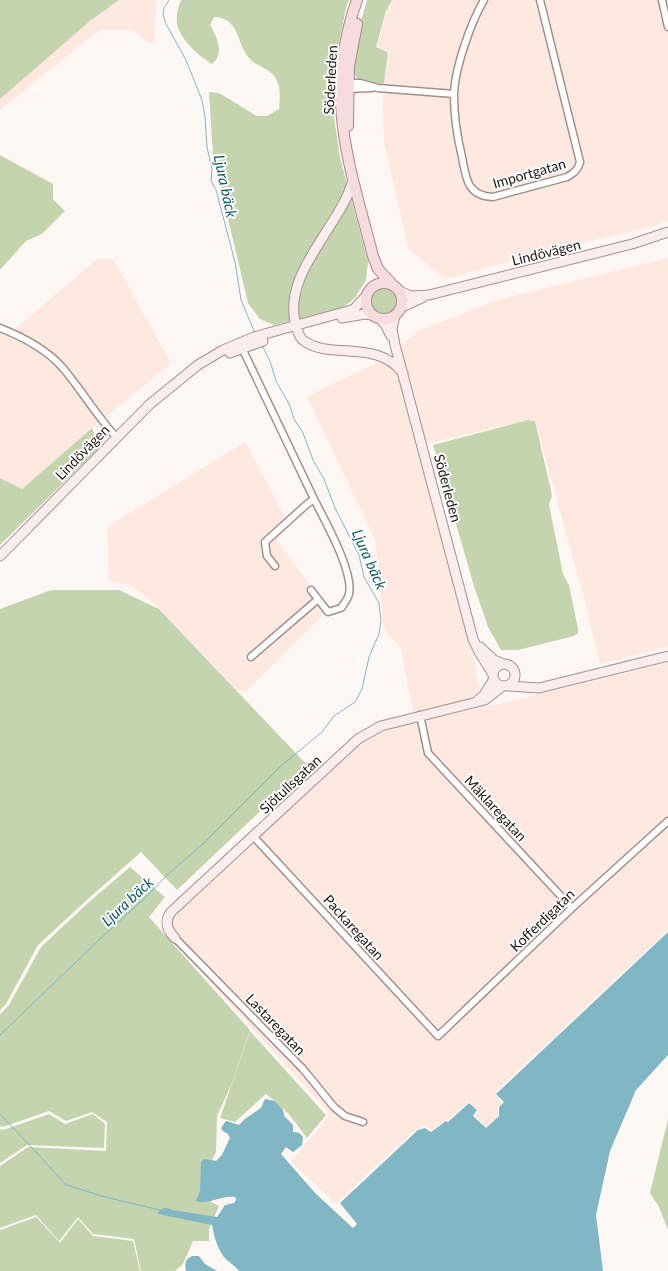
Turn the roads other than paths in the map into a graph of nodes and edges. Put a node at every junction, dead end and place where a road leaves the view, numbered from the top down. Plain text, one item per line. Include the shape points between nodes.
1 (357, 0) edge
2 (364, 0) edge
3 (484, 0) edge
4 (540, 0) edge
5 (662, 0) edge
6 (668, 27) edge
7 (346, 86) junction
8 (454, 94) junction
9 (353, 180) junction
10 (357, 192) junction
11 (668, 232) edge
12 (373, 256) junction
13 (395, 288) junction
14 (368, 293) junction
15 (429, 295) junction
16 (397, 312) junction
17 (376, 316) junction
18 (0, 328) edge
19 (297, 328) junction
20 (258, 339) junction
21 (395, 344) junction
22 (242, 348) junction
23 (190, 373) junction
24 (403, 374) junction
25 (116, 437) junction
26 (314, 499) junction
27 (0, 556) edge
28 (275, 566) dead end
29 (311, 590) dead end
30 (318, 600) junction
31 (473, 639) junction
32 (668, 656) edge
33 (251, 657) dead end
34 (501, 664) junction
35 (515, 670) junction
36 (493, 677) junction
37 (550, 684) junction
38 (506, 686) junction
39 (475, 702) junction
40 (420, 716) junction
41 (668, 821) edge
42 (254, 837) junction
43 (572, 908) junction
44 (175, 938) joint
45 (436, 1033) joint
46 (363, 1122) dead end

1 - 7 main road, Söderleden via 346,40
2 - 7 main road, Söderleden via 353,39
3 - 8 street, Importgatan via 462,55
4 - 8 street, Importgatan via 580,162 574,174 493,197 476,194 466,177 455,122
5 - 6 street
7 - 8 street
7 - 9 main road, Söderleden via 342,130
7 - 10 main road, Söderleden
9 - 10 main road, Söderleden
9 - 19 main road via 296,290 293,309
10 - 12 main road, Söderleden
11 - 15 main road, Lindövägen
12 - 13 main road, Söderleden via 378,269
12 - 14 main road, Söderleden via 374,274
13 - 14 main road via 380,283
13 - 15 main road, Lindövägen via 411,296
13 - 16 main road via 401,296
14 - 17 main road via 367,306
14 - 19 main road, Lindövägen via 354,309
15 - 16 main road, Lindövägen
16 - 17 main road via 387,318
16 - 21 main road, Söderleden via 392,323
17 - 19 main road, Lindövägen via 358,314
17 - 21 main road, Söderleden via 388,329
18 - 25 street via 25,339 61,366
19 - 20 main road, Lindövägen
19 - 24 main road via 306,343 364,352 390,361
20 - 22 main road, Lindövägen
20 - 23 main road, Lindövägen via 205,360
21 - 24 main road, Söderleden
22 - 23 main road, Lindövägen
22 - 26 street
23 - 25 main road, Lindövägen via 150,404
24 - 31 main road, Söderleden
25 - 27 main road, Lindövägen
26 - 28 street via 265,542 267,556
26 - 30 street via 344,563 349,584 349,595 341,608 328,612
29 - 30 street
30 - 33 street
31 - 34 main road
31 - 36 main road, Söderleden
32 - 37 main road
34 - 35 main road via 509,664
34 - 36 main road via 495,667
35 - 37 main road via 520,678 530,682
35 - 38 main road via 515,677
36 - 38 main road
36 - 39 main road via 484,695
37 - 38 main road via 539,688
38 - 39 main road, Sjötullsgatan via 485,700
39 - 40 main road, Sjötullsgatan
40 - 42 main road, Sjötullsgatan via 381,726 358,739
40 - 43 street, Mäklaregatan via 428,753
41 - 43 street, Kofferdigatan
42 - 44 main road, Sjötullsgatan via 167,917 166,923
42 - 45 street, Packaregatan
43 - 45 street, Kofferdigatan via 438,1036
44 - 46 street, Lastaregatan via 303,1069 334,1107 345,1116

